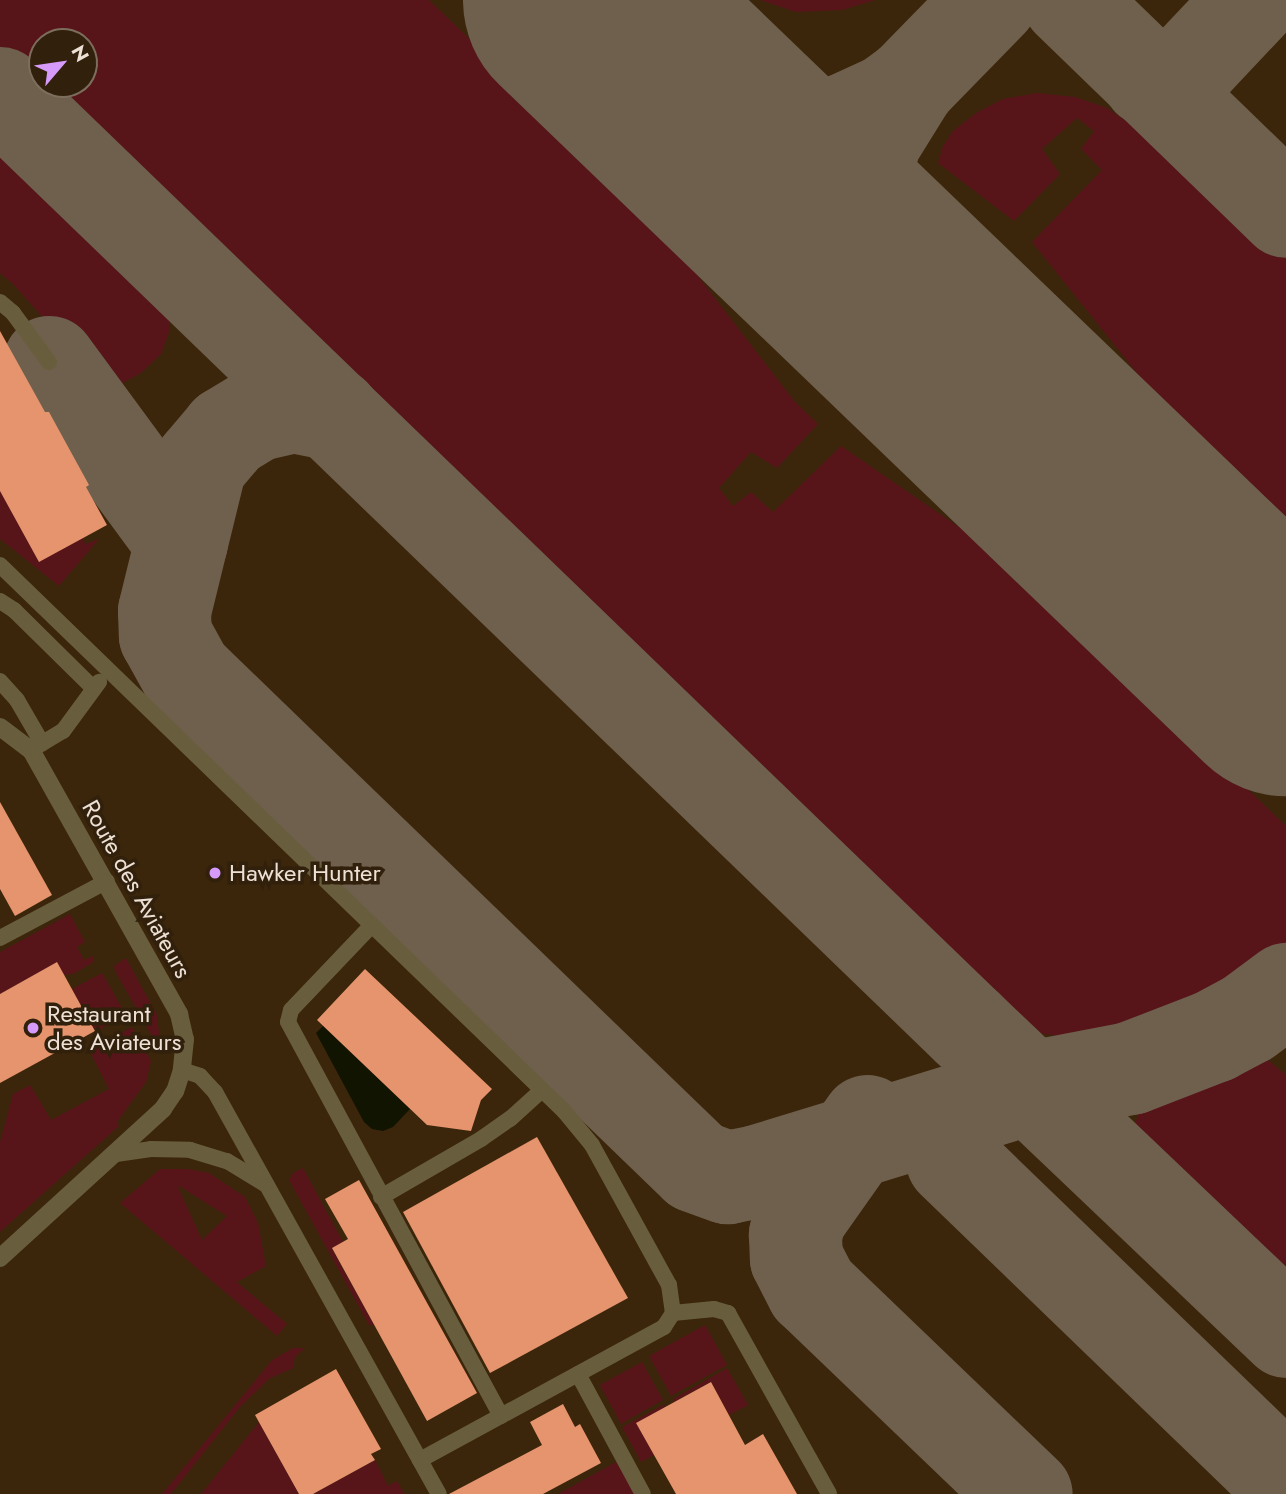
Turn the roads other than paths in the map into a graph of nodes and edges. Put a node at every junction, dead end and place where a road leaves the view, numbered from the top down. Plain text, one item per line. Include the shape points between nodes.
1 (0, 302) edge
2 (50, 362) dead end
3 (0, 565) edge
4 (0, 601) edge
5 (107, 672) junction
6 (0, 681) edge
7 (94, 689) junction
8 (0, 727) edge
9 (36, 746) junction
10 (107, 881) junction
11 (371, 926) junction
12 (0, 938) edge
13 (182, 1070) junction
14 (542, 1090) junction
15 (117, 1154) junction
16 (272, 1190) junction
17 (381, 1197) junction
18 (0, 1258) edge
19 (673, 1313) junction
20 (578, 1374) junction
21 (501, 1416) junction
22 (420, 1460) junction
23 (439, 1494) edge
24 (643, 1494) edge
25 (829, 1494) edge

1 - 2 lane
3 - 5 lane
4 - 7 lane
5 - 7 lane
5 - 11 lane
6 - 9 lane, Route des Aviateurs via 17,700
7 - 9 lane via 62,731
8 - 9 street
9 - 10 street, Route des Aviateurs
10 - 12 lane
10 - 13 street, Route des Aviateurs via 179,1014 185,1039
11 - 14 lane
11 - 17 lane via 291,1010 288,1022
13 - 15 street, Route des Aviateurs via 163,1109
13 - 16 lane via 200,1076 215,1092
14 - 17 lane via 481,1139
14 - 19 lane via 592,1145 669,1285
15 - 16 lane via 160,1148 190,1150 228,1161
15 - 18 street, Route des Aviateurs
16 - 22 lane
17 - 21 lane
19 - 20 lane via 664,1327
19 - 25 lane via 714,1309 728,1313
20 - 21 lane
20 - 24 lane
21 - 22 lane
22 - 23 lane

